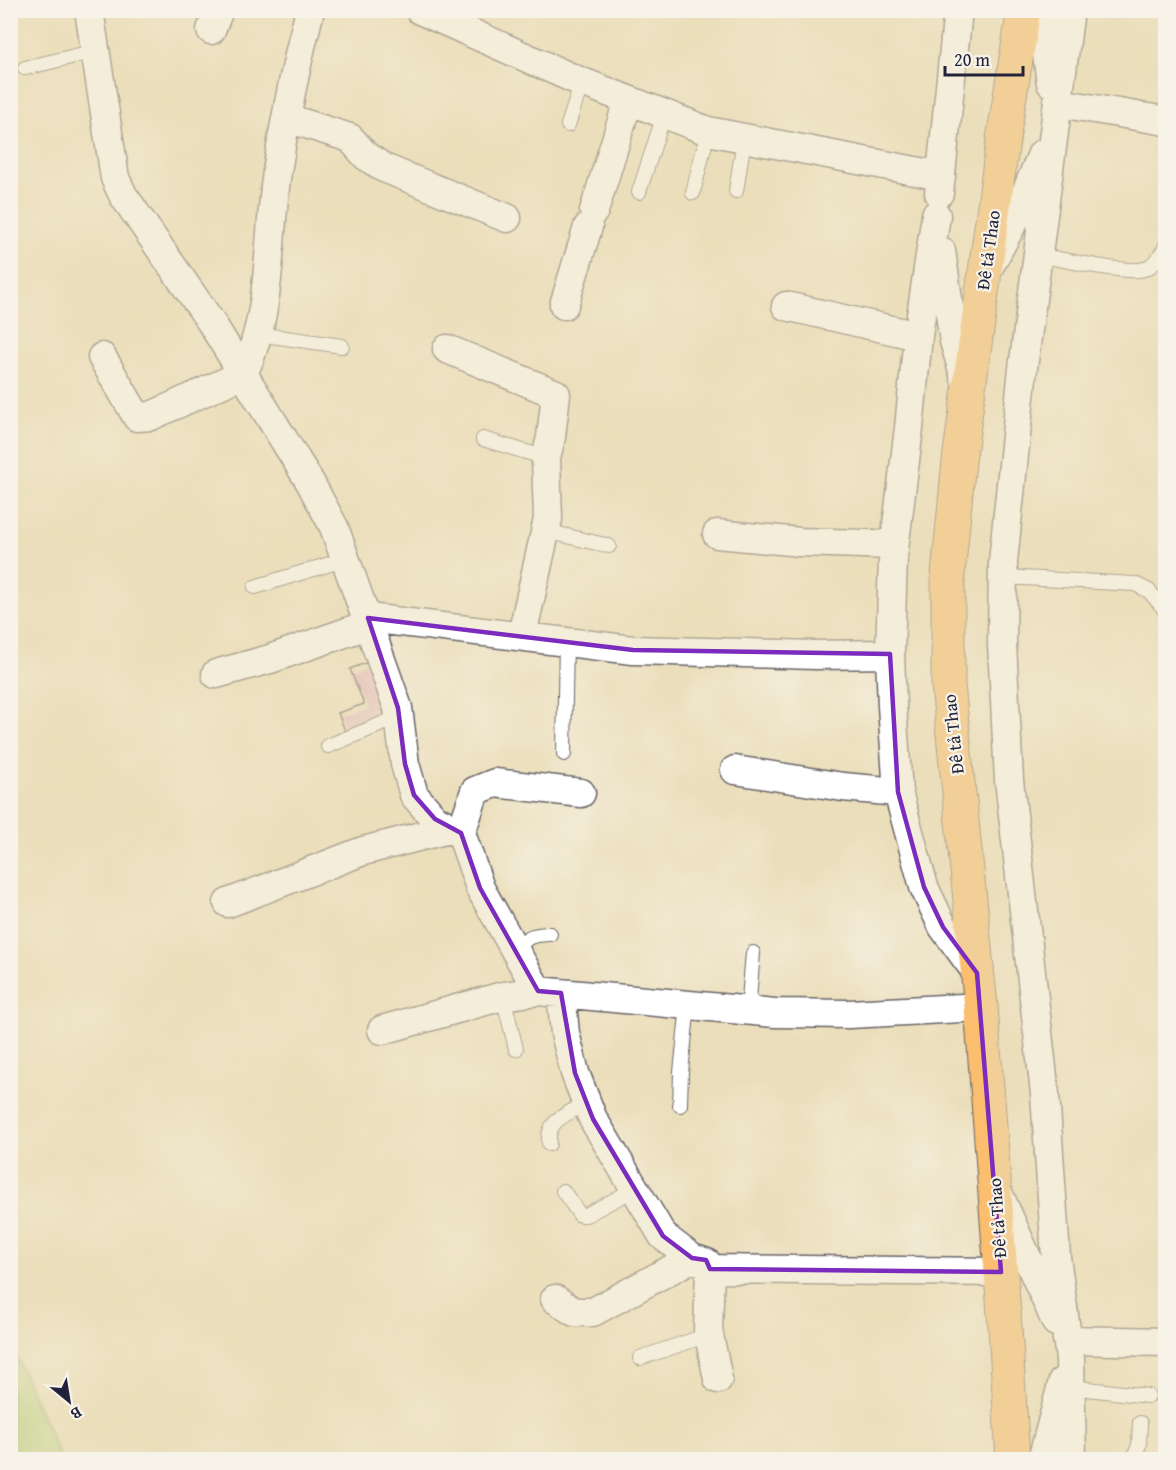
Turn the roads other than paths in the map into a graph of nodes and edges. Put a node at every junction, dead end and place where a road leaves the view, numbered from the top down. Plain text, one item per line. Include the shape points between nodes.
1 (89, 10) edge
2 (310, 10) edge
3 (420, 10) edge
4 (958, 10) edge
5 (1024, 10) edge
6 (1041, 10) edge
7 (1070, 10) edge
8 (96, 51) junction
9 (25, 68) dead end
10 (582, 82) junction
11 (628, 101) junction
12 (1058, 113) junction
13 (664, 115) junction
14 (287, 118) junction
15 (1166, 121) edge
16 (568, 125) dead end
17 (708, 131) junction
18 (744, 139) junction
19 (941, 176) junction
20 (736, 191) dead end
21 (639, 192) dead end
22 (693, 193) dead end
23 (936, 215) junction
24 (507, 218) dead end
25 (1166, 246) edge
26 (1036, 255) junction
27 (984, 278) junction
28 (564, 305) dead end
29 (786, 306) dead end
30 (258, 334) junction
31 (918, 336) junction
32 (342, 346) dead end
33 (447, 349) dead end
34 (102, 357) dead end
35 (243, 374) junction
36 (968, 391) junction
37 (483, 439) dead end
38 (546, 458) junction
39 (546, 531) junction
40 (717, 534) dead end
41 (894, 545) junction
42 (609, 546) dead end
43 (346, 559) junction
44 (1003, 577) junction
45 (255, 587) dead end
46 (1166, 611) edge
47 (369, 621) junction
48 (522, 635) junction
49 (566, 640) junction
50 (890, 654) junction
51 (216, 674) dead end
52 (399, 717) junction
53 (328, 746) dead end
54 (564, 754) dead end
55 (735, 770) dead end
56 (898, 792) junction
57 (581, 793) dead end
58 (457, 831) junction
59 (228, 903) dead end
60 (550, 934) dead end
61 (753, 953) dead end
62 (517, 955) junction
63 (977, 973) junction
64 (550, 992) junction
65 (504, 996) junction
66 (688, 1005) junction
67 (981, 1007) junction
68 (748, 1011) junction
69 (382, 1030) dead end
70 (516, 1049) dead end
71 (587, 1103) junction
72 (680, 1105) dead end
73 (549, 1144) dead end
74 (994, 1186) junction
75 (633, 1190) junction
76 (563, 1191) dead end
77 (701, 1264) junction
78 (1001, 1272) junction
79 (555, 1299) dead end
80 (708, 1335) junction
81 (1166, 1342) edge
82 (640, 1358) dead end
83 (1069, 1359) junction
84 (718, 1379) dead end
85 (1148, 1396) dead end
86 (1140, 1423) dead end
87 (1013, 1460) edge
88 (1042, 1460) edge
89 (1072, 1460) edge
90 (1133, 1460) edge

1 - 8 street
2 - 14 street
3 - 10 street
4 - 19 street
5 - 27 main road, Đê tả Thao
6 - 12 street
7 - 12 street
8 - 9 lane
8 - 35 street via 115,178
10 - 11 street
10 - 16 lane
11 - 13 street
11 - 28 street
12 - 15 street
12 - 26 street
12 - 27 street via 1015,219
13 - 17 street
13 - 21 lane
14 - 24 street via 350,138 384,168
14 - 30 street via 276,173
17 - 18 street
17 - 22 lane
18 - 19 street
18 - 20 lane
19 - 23 street
23 - 31 street
23 - 36 street via 954,341
25 - 26 lane via 1159,258 1143,269
26 - 44 street
27 - 36 main road, Đê tả Thao
29 - 31 street
30 - 32 lane
30 - 35 street
31 - 41 street
33 - 38 street via 555,393
34 - 35 street via 137,417 151,416
35 - 43 street via 309,482 334,527
36 - 63 main road, Đê tả Thao via 948,575 948,685
37 - 38 lane
38 - 39 street
39 - 42 lane
39 - 48 street
40 - 41 street
41 - 50 street
43 - 45 lane
43 - 47 street
44 - 46 lane via 1135,585 1149,591
44 - 83 street via 1002,654 1009,780 1045,1094 1053,1223
47 - 48 street
47 - 51 street via 279,656
47 - 52 street
48 - 49 street
49 - 50 street via 633,650 816,656
49 - 54 lane
50 - 56 street
52 - 53 lane
52 - 58 street via 414,795 435,819
55 - 56 street
56 - 63 street via 924,887 943,927
57 - 58 street via 495,783 484,786 475,791
58 - 59 street via 363,851
58 - 62 street via 480,888
60 - 62 lane via 528,937 522,941
61 - 68 lane
62 - 64 street
63 - 67 main road, Đê tả Thao
64 - 65 street
64 - 66 street
64 - 71 street
65 - 69 street
65 - 70 lane
66 - 68 street
66 - 72 lane
67 - 68 street via 849,1014
67 - 74 main road, Đê tả Thao
71 - 73 lane via 554,1121 549,1128
71 - 75 street
74 - 78 main road, Đê tả Thao
74 - 83 street
75 - 76 lane via 586,1215 580,1215
75 - 77 street via 663,1236
77 - 78 street
77 - 79 street via 593,1312 574,1311
77 - 80 street
78 - 87 main road, Đê tả Thao
80 - 82 lane
80 - 84 street
81 - 83 street
83 - 85 lane
83 - 88 street
83 - 89 street
86 - 90 lane via 1139,1445

